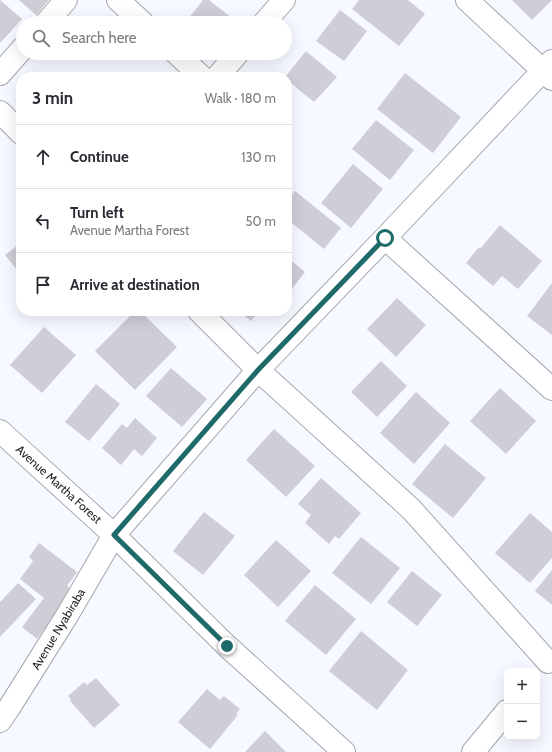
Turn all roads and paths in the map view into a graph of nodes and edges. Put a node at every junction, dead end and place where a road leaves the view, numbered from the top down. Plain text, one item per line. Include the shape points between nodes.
1 (66, 0) edge
2 (118, 0) edge
3 (284, 0) edge
4 (467, 0) edge
5 (52, 16) edge
6 (135, 16) edge
7 (270, 16) edge
8 (16, 56) edge
9 (184, 60) edge
10 (232, 60) edge
11 (549, 70) edge
12 (197, 72) edge
13 (221, 72) edge
14 (0, 74) edge
15 (0, 112) edge
16 (16, 128) edge
17 (385, 238) junction
18 (204, 316) edge
19 (258, 370) junction
20 (552, 389) edge
21 (0, 431) edge
22 (114, 535) junction
23 (546, 665) edge
24 (504, 715) edge
25 (0, 721) edge
26 (344, 752) edge
27 (473, 752) edge

1 - 5 street
2 - 6 street
3 - 7 street
4 - 11 street
8 - 14 street
9 - 12 street
10 - 13 street
11 - 17 street, Avenue Nyabiraba
15 - 16 street
17 - 19 street, Avenue Nyabiraba
17 - 20 street
18 - 19 street
19 - 22 street, Avenue Nyabiraba
19 - 23 street via 411,509
21 - 22 street, Avenue Martha Forest
22 - 25 street, Avenue Nyabiraba via 68,614
22 - 26 street, Avenue Martha Forest via 227,646
24 - 27 street

